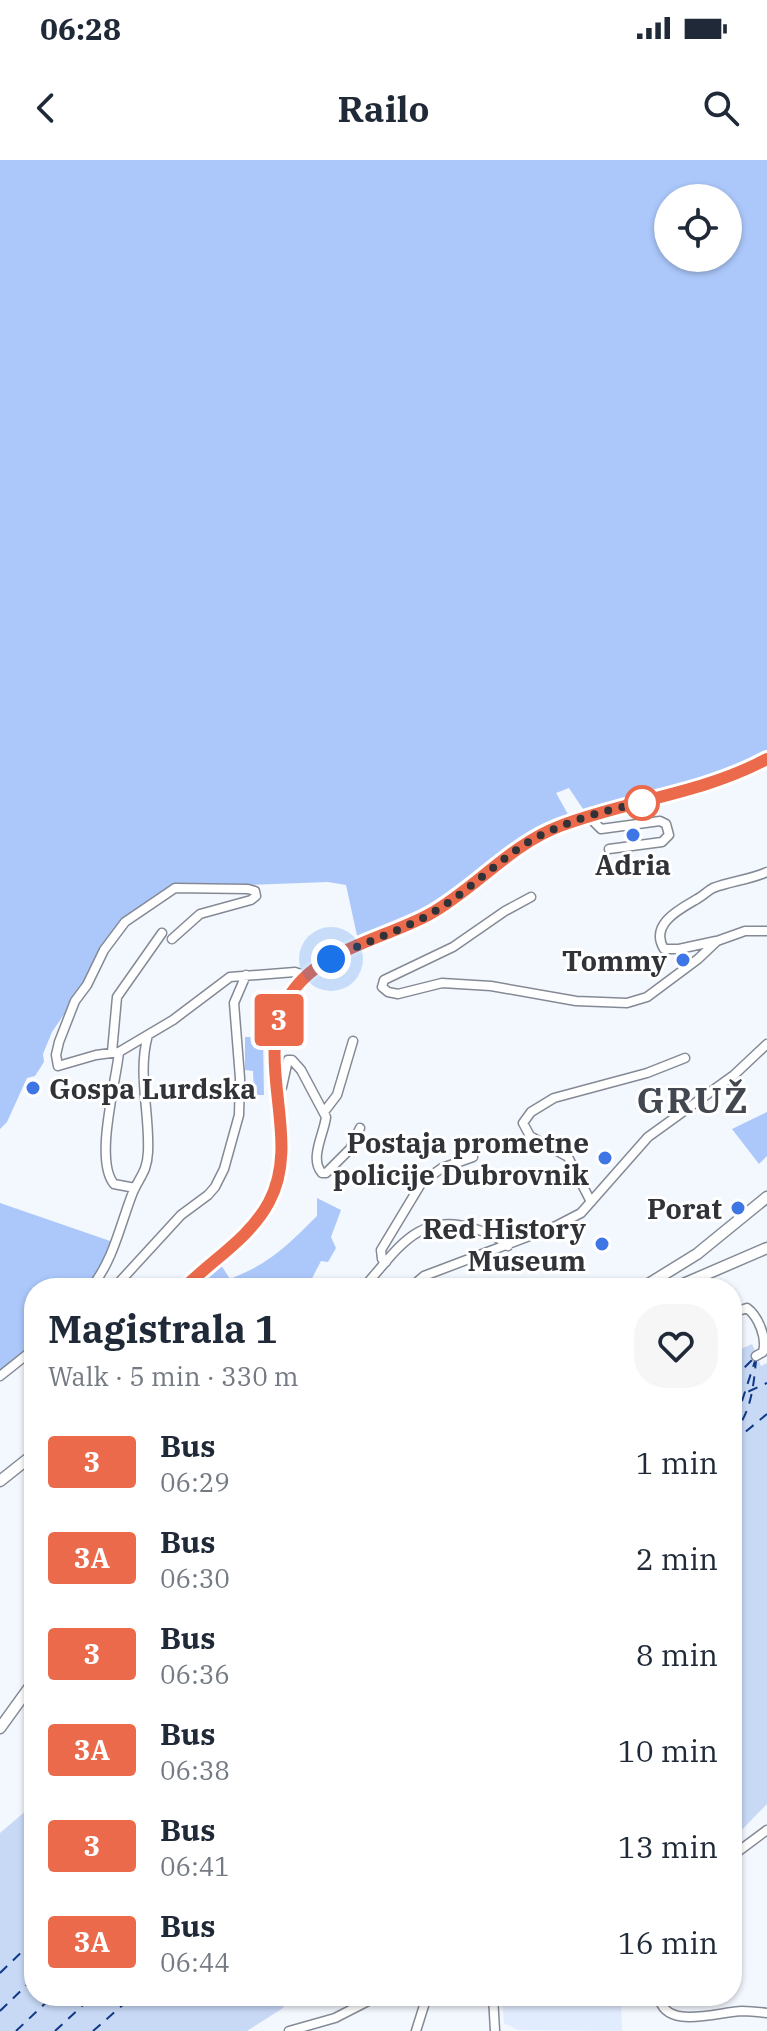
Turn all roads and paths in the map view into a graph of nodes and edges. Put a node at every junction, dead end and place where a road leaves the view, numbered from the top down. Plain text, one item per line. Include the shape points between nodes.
1 (767, 759) edge
2 (588, 816) junction
3 (609, 849) dead end
4 (767, 872) edge
5 (531, 897) dead end
6 (767, 931) edge
7 (162, 933) dead end
8 (172, 939) dead end
9 (717, 941) junction
10 (246, 975) junction
11 (306, 976) junction
12 (148, 1034) junction
13 (353, 1041) dead end
14 (767, 1044) edge
15 (115, 1052) junction
16 (685, 1058) dead end
17 (278, 1093) junction
18 (324, 1112) junction
19 (360, 1128) dead end
20 (473, 1157) dead end
21 (135, 1188) junction
22 (767, 1197) edge
23 (591, 1202) junction
24 (508, 1246) junction
25 (767, 1248) edge
26 (386, 1262) junction
27 (682, 1263) junction
28 (97, 1278) edge
29 (123, 1278) edge
30 (195, 1278) edge
31 (372, 1278) edge
32 (422, 1278) edge
33 (658, 1278) edge
34 (688, 1278) edge
35 (697, 1278) edge
36 (742, 1310) edge
37 (756, 1356) dead end
38 (24, 1357) edge
39 (0, 1376) edge
40 (24, 1462) edge
41 (0, 1481) edge
42 (24, 1695) edge
43 (0, 1728) edge
44 (767, 1830) edge
45 (742, 1849) edge
46 (358, 2006) edge
47 (424, 2006) edge
48 (494, 2006) edge
49 (661, 2006) edge
50 (767, 2013) edge
51 (289, 2031) edge
52 (416, 2031) edge
53 (495, 2031) edge

1 - 2 main road via 694,789
2 - 3 street via 601,829 666,824 669,835 662,842
2 - 11 main road via 524,845 428,915 359,945
4 - 9 street via 711,889 682,905 663,924 660,938 664,949 672,951
5 - 9 street via 453,947 381,983 385,990 418,991 442,983 627,1003 647,997
6 - 9 street via 745,931
7 - 15 street via 117,997
8 - 15 street via 193,918 251,900 255,891 175,888 125,922 75,1001 59,1042 58,1066
10 - 11 street
10 - 12 street via 230,977
10 - 29 street via 234,1003 239,1115 224,1169 208,1195 181,1215
11 - 17 main road via 280,1017
12 - 15 street
12 - 21 street via 143,1075 148,1154 146,1172
13 - 18 street via 337,1095
14 - 23 street via 734,1075 648,1137
15 - 21 street via 106,1170 114,1184
16 - 23 street via 554,1098 526,1116 523,1123 530,1136 568,1157
17 - 18 street via 292,1060
17 - 30 main road via 281,1156 269,1203
18 - 19 street via 316,1160 322,1173 350,1149
20 - 26 street via 432,1173 417,1187 381,1250
21 - 28 street via 114,1249
22 - 27 main road
23 - 24 street via 570,1219
24 - 26 street via 488,1233 442,1224 418,1230
24 - 32 street
25 - 35 main road
26 - 31 street
27 - 33 main road
27 - 34 main road
36 - 37 street via 755,1316 766,1343
38 - 39 street
40 - 41 main road
42 - 43 main road
44 - 45 street
46 - 51 street
47 - 52 street
48 - 53 street
49 - 50 street via 680,2017

